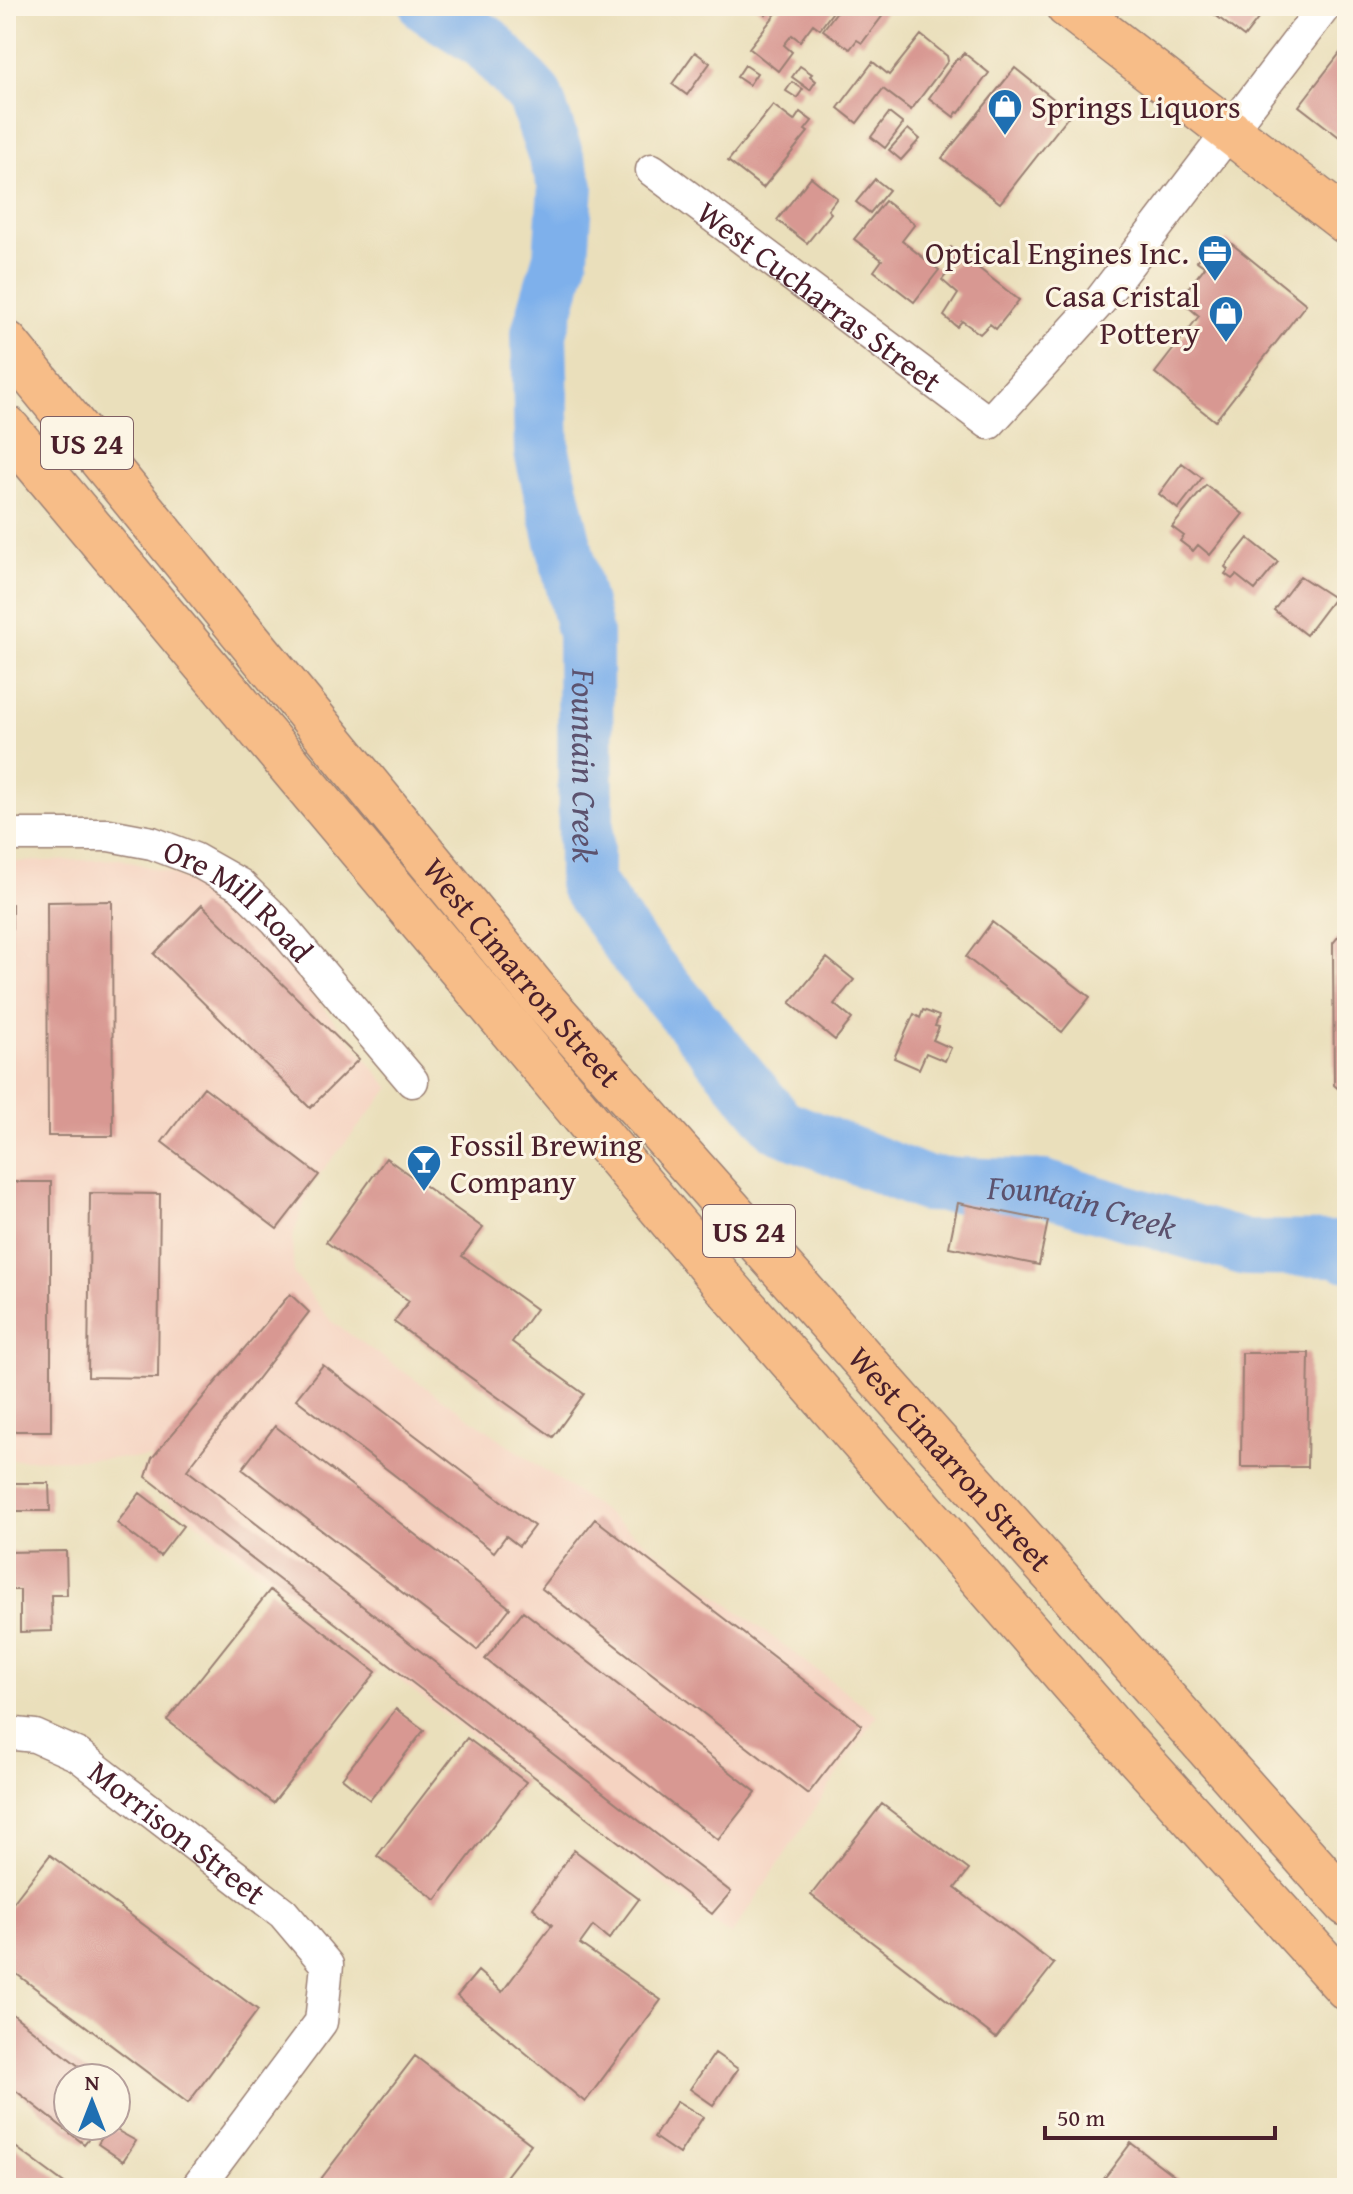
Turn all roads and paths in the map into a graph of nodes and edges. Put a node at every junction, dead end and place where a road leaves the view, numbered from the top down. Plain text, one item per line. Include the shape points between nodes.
1 (1068, 6) edge
2 (1325, 6) edge
3 (1229, 130) junction
4 (652, 170) dead end
5 (1347, 222) edge
6 (6, 343) edge
7 (6, 427) edge
8 (6, 835) edge
9 (412, 1081) dead end
10 (6, 1733) edge
11 (1347, 1904) edge
12 (1347, 1988) edge
13 (197, 2188) edge

1 - 3 main road
2 - 3 street
3 - 4 street, West Cucharras Street via 1100,301 989,423
3 - 5 main road
6 - 11 main road, West Cimarron Street / US 24 via 545,1002
7 - 12 main road, West Cimarron Street / US 24 via 727,1287
8 - 9 street, Ore Mill Road via 109,835 152,843 240,885
10 - 13 street, Morrison Street via 35,1736 78,1755 283,1913 327,1965 321,2022

